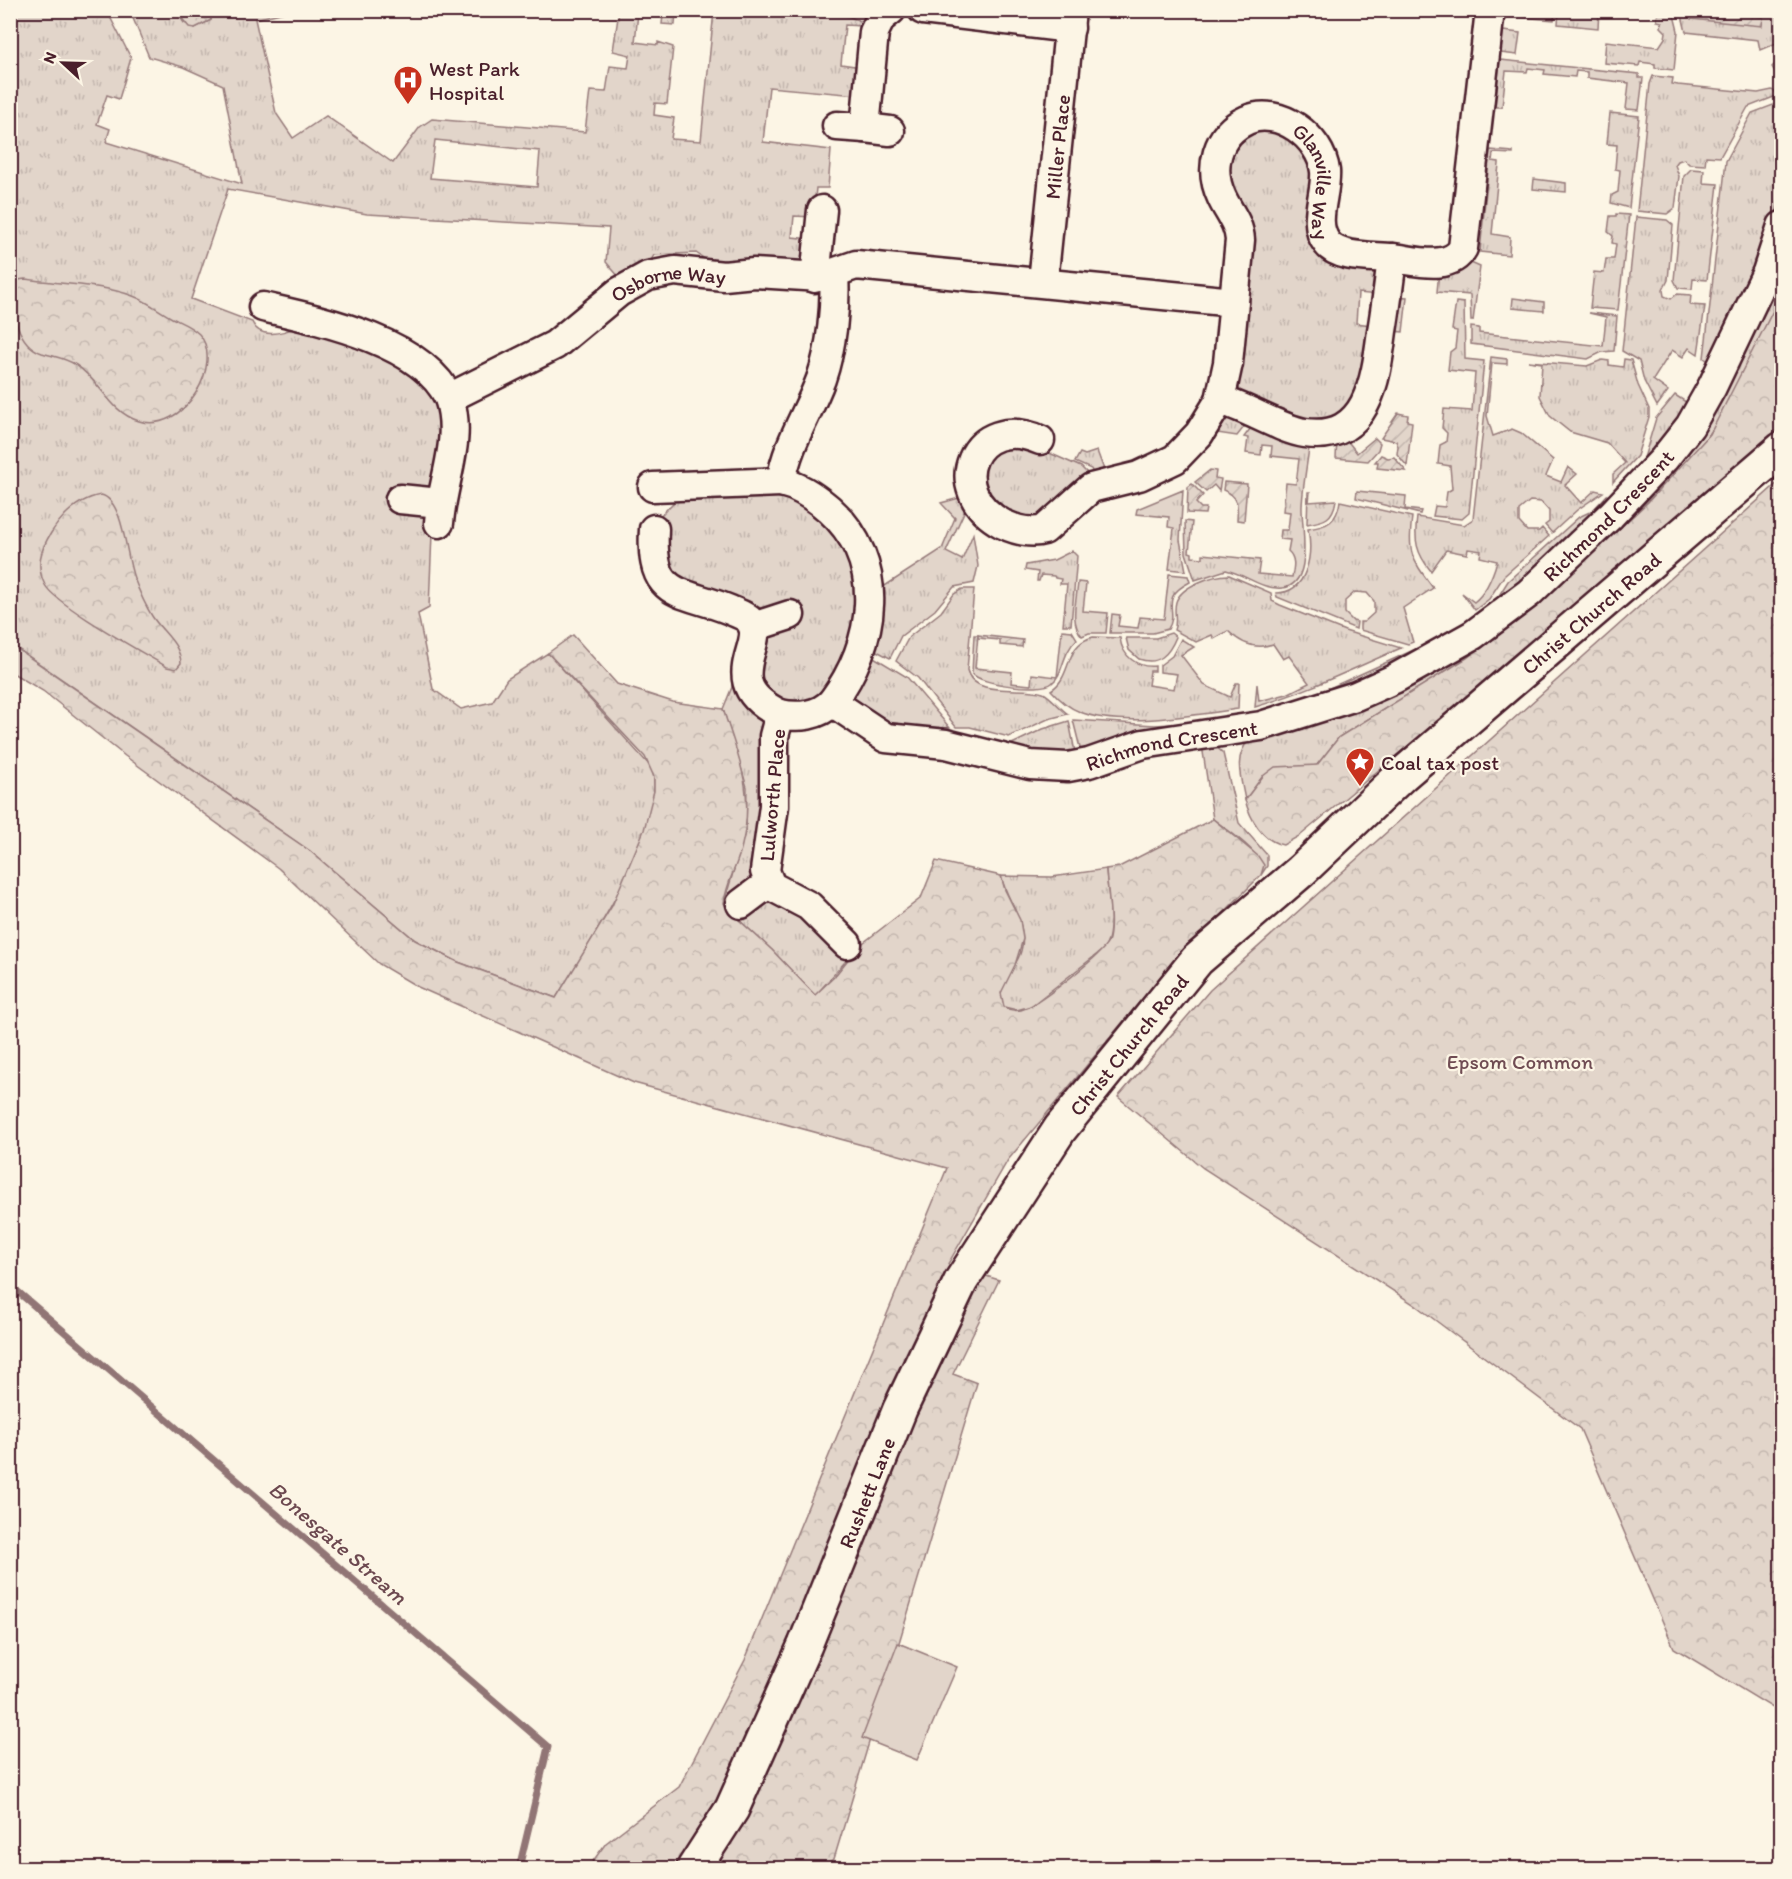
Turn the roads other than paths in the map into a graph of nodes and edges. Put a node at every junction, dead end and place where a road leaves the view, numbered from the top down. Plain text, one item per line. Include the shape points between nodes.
1 (891, 10) edge
2 (923, 10) edge
3 (1490, 10) edge
4 (1070, 19) edge
5 (837, 126) dead end
6 (822, 210) dead end
7 (1782, 226) edge
8 (1392, 258) junction
9 (824, 275) junction
10 (1042, 282) junction
11 (1234, 302) junction
12 (263, 307) dead end
13 (449, 398) junction
14 (1220, 399) junction
15 (1040, 440) dead end
16 (1782, 449) edge
17 (781, 482) junction
18 (653, 487) dead end
19 (400, 499) dead end
20 (654, 529) dead end
21 (790, 615) dead end
22 (753, 627) junction
23 (832, 702) junction
24 (780, 714) junction
25 (769, 883) junction
26 (741, 904) dead end
27 (847, 944) dead end
28 (1060, 1129) joint
29 (694, 1869) edge

1 - 5 street via 881,18 874,32 877,130
2 - 4 street
3 - 8 street, Glanville Way via 1463,248 1456,257 1441,263
4 - 10 street, Miller Place
6 - 9 street
7 - 23 street, Richmond Crescent via 1764,278 1717,378 1690,426 1664,459 1522,599 1473,635 1394,679 1356,696 1261,726 1143,744 1089,764 1063,768 1030,765 946,744 886,738
8 - 11 street, Glanville Way via 1339,252 1328,245 1321,227 1325,176 1322,160 1294,125 1282,118 1260,116 1231,131 1222,142 1216,161 1218,188 1240,232
8 - 14 street via 1375,380 1368,399 1352,420 1329,432 1304,433
9 - 10 street, Osborne Way via 855,265
9 - 13 street, Osborne Way via 724,276 675,271 648,276 619,292 555,345
9 - 17 street via 834,296 824,369 792,440
10 - 11 street
11 - 14 street, Glanville Way
12 - 13 street via 392,345 431,372
13 - 19 street via 454,441 439,513
14 - 15 street, Glanville Way via 1199,434 1175,459 1131,479 1091,488 1047,528 1024,531 1005,525 981,508 971,489 970,470 979,451 997,435 1017,433
16 - 28 main road, Christ Church Road via 1402,775 1301,871 1197,960
17 - 18 street
17 - 23 street via 808,494 844,524 857,543 866,572 866,638
20 - 22 street via 653,554 666,586 678,594 736,612
21 - 22 street
22 - 24 street, Lulworth Place via 746,677 759,699
23 - 24 street, Lulworth Place via 808,715
24 - 25 street, Lulworth Place via 774,736 774,806 765,871
25 - 26 street
25 - 27 street, Lulworth Place via 814,910
28 - 29 main road, Rushett Lane via 961,1281 900,1409 805,1645 732,1809

